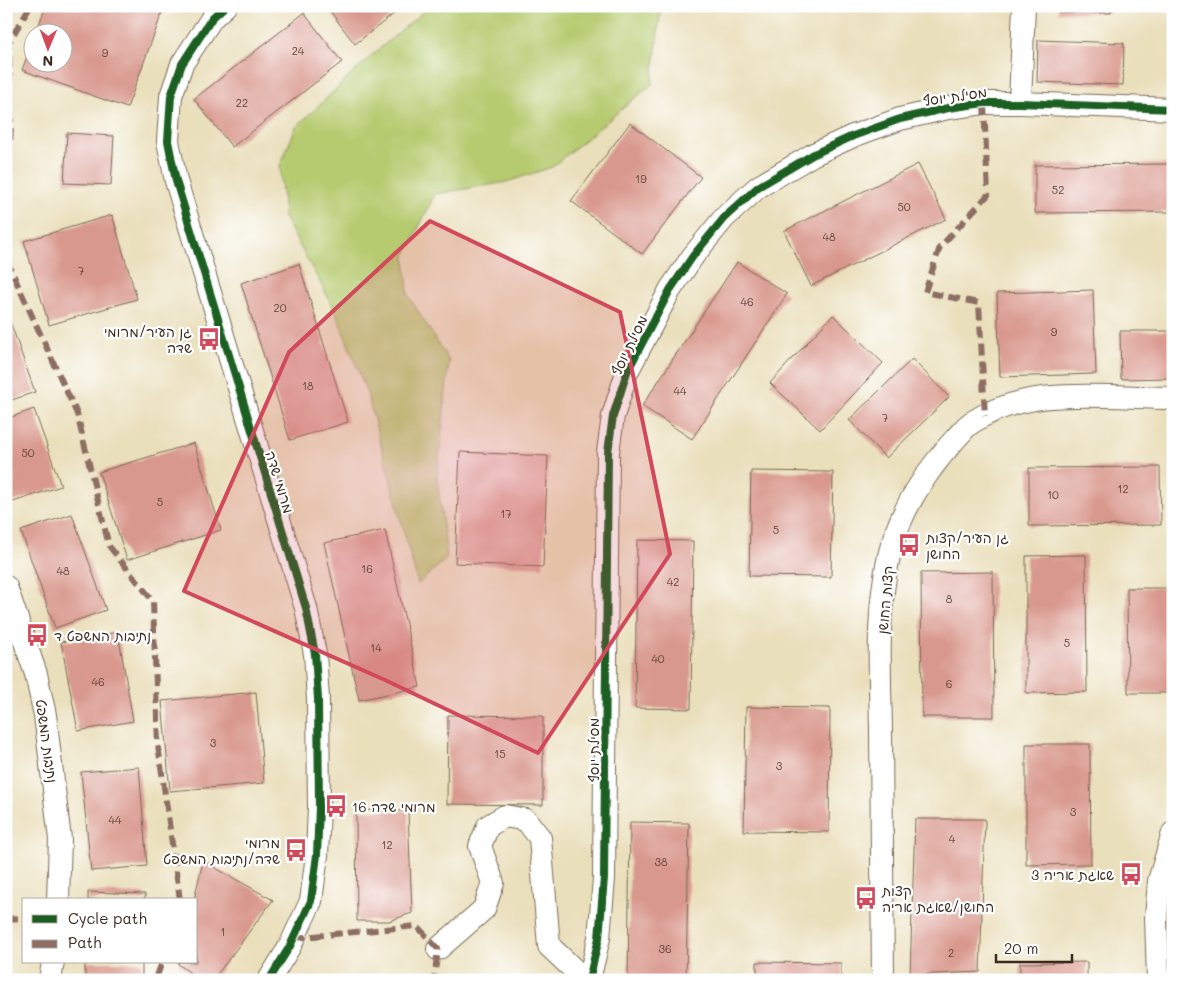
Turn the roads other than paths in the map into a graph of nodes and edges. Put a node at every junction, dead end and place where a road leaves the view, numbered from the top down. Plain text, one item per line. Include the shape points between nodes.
1 (225, 6) edge
2 (1024, 6) edge
3 (1020, 103) junction
4 (1173, 109) edge
5 (1173, 398) edge
6 (6, 586) edge
7 (1173, 832) edge
8 (58, 898) edge
9 (438, 949) dead end
10 (53, 964) edge
11 (50, 980) edge
12 (269, 980) edge
13 (585, 980) edge
14 (589, 980) edge
15 (883, 980) edge
16 (1158, 980) edge

1 - 12 street, מרומי שדה via 212,18 182,64 171,96 168,141 176,181 306,608 315,654 320,807 311,901 290,946
2 - 3 street
3 - 4 street, מסילת יוסף
3 - 14 street, מסילת יוסף via 984,103 900,119 814,154 758,187 724,218 693,256 670,290 627,372 613,416 608,452 604,878 598,938
5 - 15 street, קצות החושן via 1072,396 1029,400 1001,409 970,423 946,449 903,515 889,554 882,598
6 - 8 street, נתיבות המשפט via 36,674 45,715 60,839
7 - 16 street via 1159,881 1156,917
9 - 13 street via 484,909 493,883 480,846 488,826 505,816 526,820 540,838 550,946
10 - 11 street

